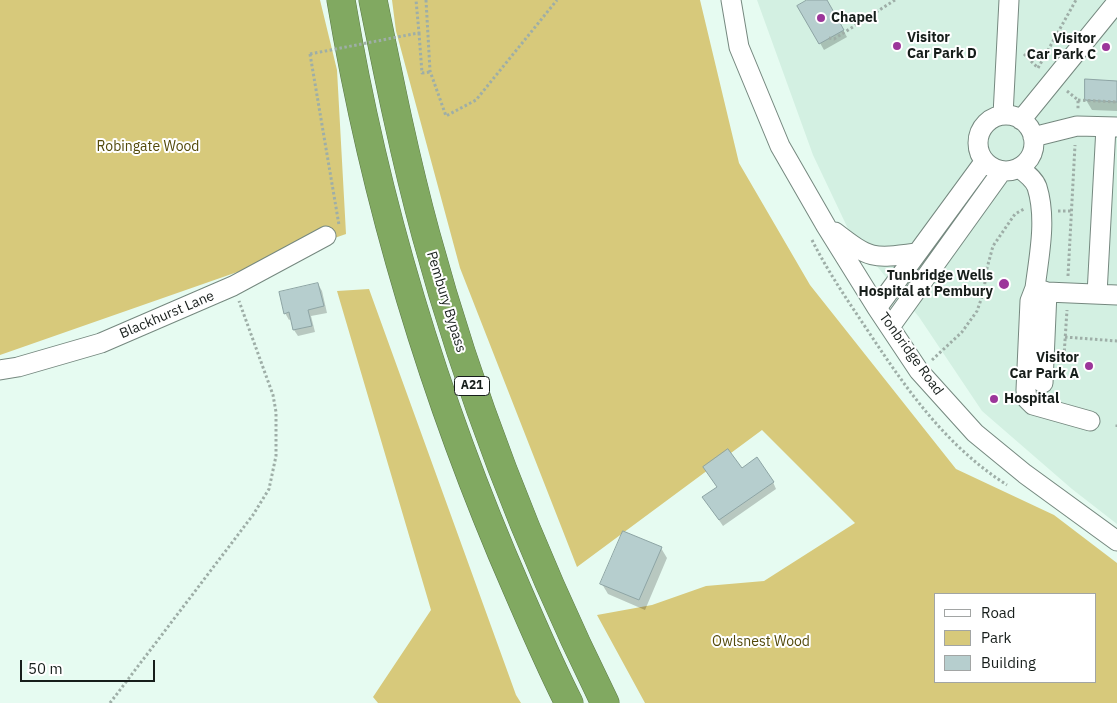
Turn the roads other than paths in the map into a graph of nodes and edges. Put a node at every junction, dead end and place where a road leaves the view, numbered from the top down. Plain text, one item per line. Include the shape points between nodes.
1 (341, 0) edge
2 (373, 0) edge
3 (732, 0) edge
4 (1009, 0) edge
5 (1117, 2) edge
6 (1012, 118) junction
7 (1112, 127) edge
8 (1033, 137) junction
9 (984, 162) junction
10 (1010, 169) junction
11 (826, 226) junction
12 (326, 236) road end
13 (916, 253) junction
14 (1041, 290) junction
15 (1096, 294) junction
16 (1117, 295) edge
17 (877, 308) junction
18 (890, 327) junction
19 (0, 370) edge
20 (1043, 383) dead end
21 (1090, 422) dead end
22 (1117, 541) edge
23 (569, 703) edge
24 (605, 703) edge

1 - 23 highway, A21 via 371,152 424,344 451,425 499,548
2 - 24 highway, Pembury Bypass / A21 via 403,146 455,335 528,535
3 - 11 street, Tonbridge Road via 739,47 780,146
4 - 6 street
5 - 6 street via 1053,80
6 - 8 street via 1026,124
6 - 9 street via 995,117 978,136 979,152
7 - 8 street via 1076,126
7 - 15 street
8 - 10 street via 1031,155
9 - 10 street via 994,169
9 - 13 street
10 - 14 street via 1028,174 1037,186 1041,210
10 - 18 street
11 - 13 street via 873,256
11 - 17 street, Tonbridge Road
12 - 19 street, Blackhurst Lane via 234,286 101,343
13 - 17 street
14 - 15 street
14 - 20 street
14 - 21 street via 1030,301 1027,399 1033,405
15 - 16 street
17 - 18 street, Tonbridge Road
18 - 22 street, Tonbridge Road via 919,371 975,434

